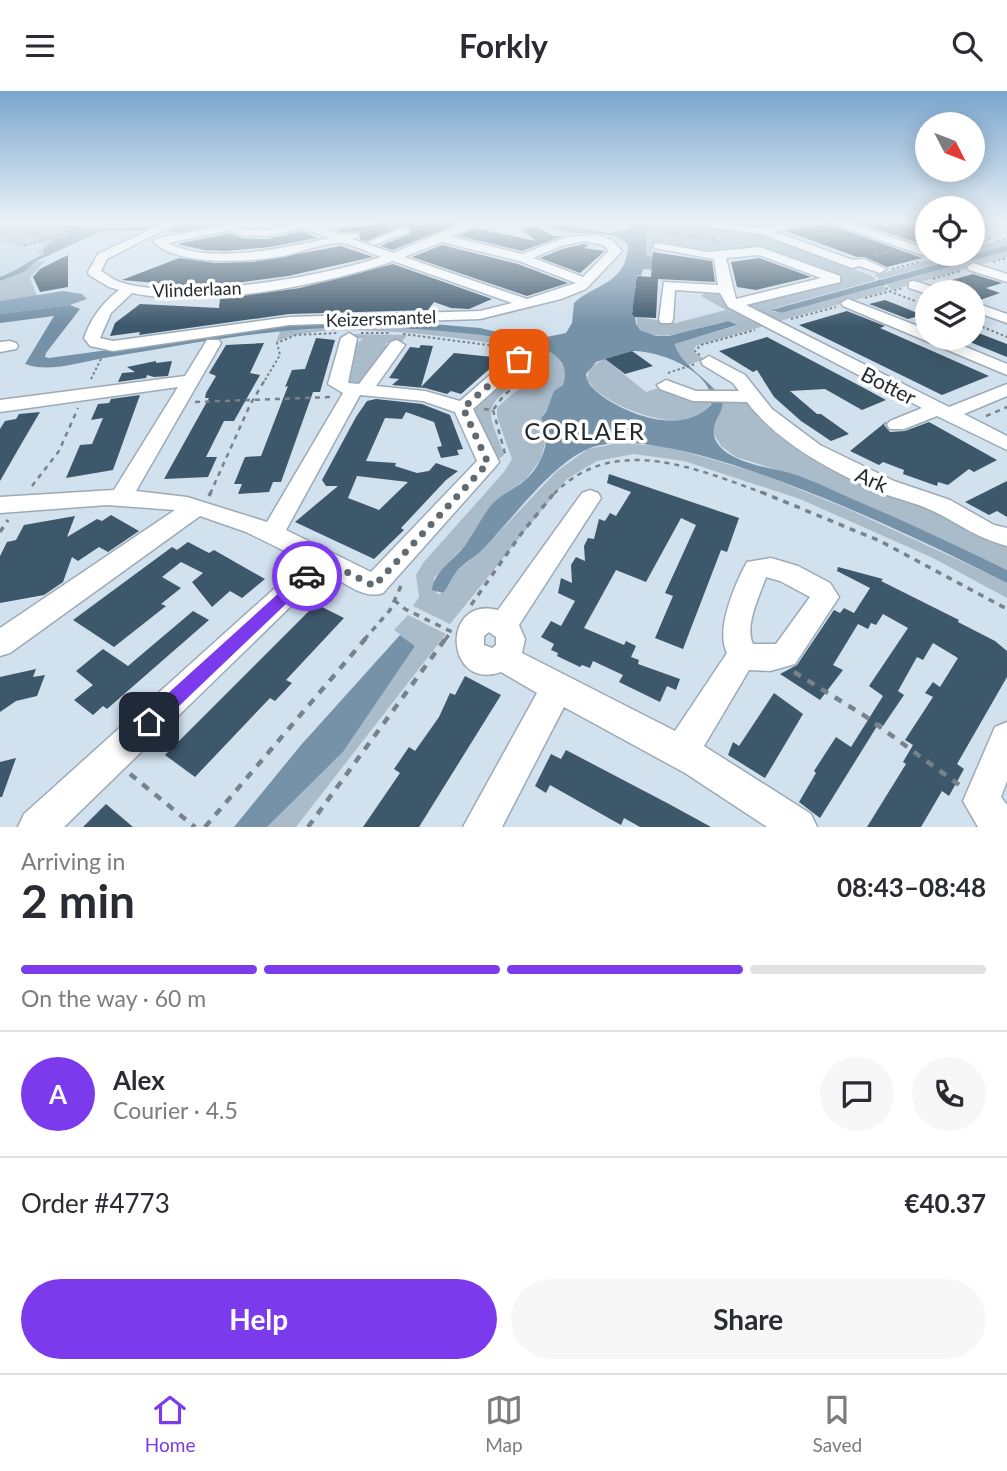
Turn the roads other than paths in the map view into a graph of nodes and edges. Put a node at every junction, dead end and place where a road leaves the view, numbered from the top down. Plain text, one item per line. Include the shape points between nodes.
1 (103, 256) edge
2 (212, 256) edge
3 (228, 256) edge
4 (386, 256) edge
5 (394, 256) edge
6 (517, 256) edge
7 (527, 256) edge
8 (610, 256) edge
9 (722, 256) edge
10 (774, 256) edge
11 (831, 256) edge
12 (219, 257) junction
13 (390, 258) junction
14 (523, 258) junction
15 (973, 267) dead end
16 (207, 268) dead end
17 (880, 272) road end
18 (1007, 278) edge
19 (584, 282) junction
20 (127, 290) junction
21 (726, 290) junction
22 (848, 303) dead end
23 (527, 304) junction
24 (733, 304) junction
25 (985, 311) edge
26 (495, 312) junction
27 (1007, 319) edge
28 (666, 320) dead end
29 (915, 331) edge
30 (349, 338) dead end
31 (214, 343) dead end
32 (397, 345) dead end
33 (960, 350) edge
34 (519, 359) dead end
35 (704, 362) road end
36 (1007, 370) edge
37 (671, 378) road end
38 (191, 380) junction
39 (1007, 389) edge
40 (356, 392) junction
41 (750, 397) junction
42 (0, 406) edge
43 (463, 408) junction
44 (942, 411) junction
45 (897, 425) dead end
46 (1007, 444) edge
47 (121, 498) junction
48 (590, 498) dead end
49 (10, 504) edge
50 (196, 507) junction
51 (271, 535) junction
52 (1007, 537) edge
53 (323, 560) junction
54 (503, 625) junction
55 (0, 643) edge
56 (503, 656) junction
57 (757, 657) road end
58 (557, 688) junction
59 (1007, 738) edge
60 (681, 753) junction
61 (996, 819) edge
62 (37, 827) edge
63 (482, 827) edge
64 (798, 827) edge

1 - 20 street, Vlinderlaan via 94,272
2 - 12 street
3 - 12 street
4 - 13 street
5 - 13 street, Vlinderlaan
6 - 14 street
7 - 14 street, Keizersmantel
8 - 19 street, Keizersmantel
9 - 21 street
10 - 24 street via 835,279
11 - 17 street
12 - 16 street
13 - 20 street, Vlinderlaan via 333,274 254,287 176,293
13 - 23 street
13 - 26 street via 387,261 486,299
14 - 19 street
15 - 18 street
19 - 23 street, Keizersmantel
20 - 26 street, Keizersmantel via 111,300 92,338 96,343 113,346 289,321
21 - 24 street
21 - 28 street via 703,288 690,297 667,297
22 - 29 street
23 - 26 street, Keizersmantel
24 - 44 street, Botter
25 - 27 street
30 - 40 street via 337,384
31 - 38 street
32 - 40 street
33 - 36 street
34 - 43 street
35 - 41 street, Ark via 739,379
37 - 41 street via 687,395
38 - 42 street
38 - 47 street
39 - 44 street
40 - 43 street via 425,396
40 - 51 street
41 - 52 street, Ark via 781,427 835,462
43 - 53 street via 488,463 374,586
44 - 45 street
44 - 46 street, Botter
47 - 49 street
47 - 50 street
48 - 54 street
50 - 51 street
50 - 55 street
51 - 53 street
53 - 62 street
54 - 56 street via 512,644
54 - 56 street via 461,625 470,651 477,657
56 - 58 street via 518,669
57 - 60 street via 738,661
58 - 60 street
58 - 63 street
59 - 61 street
60 - 64 street

